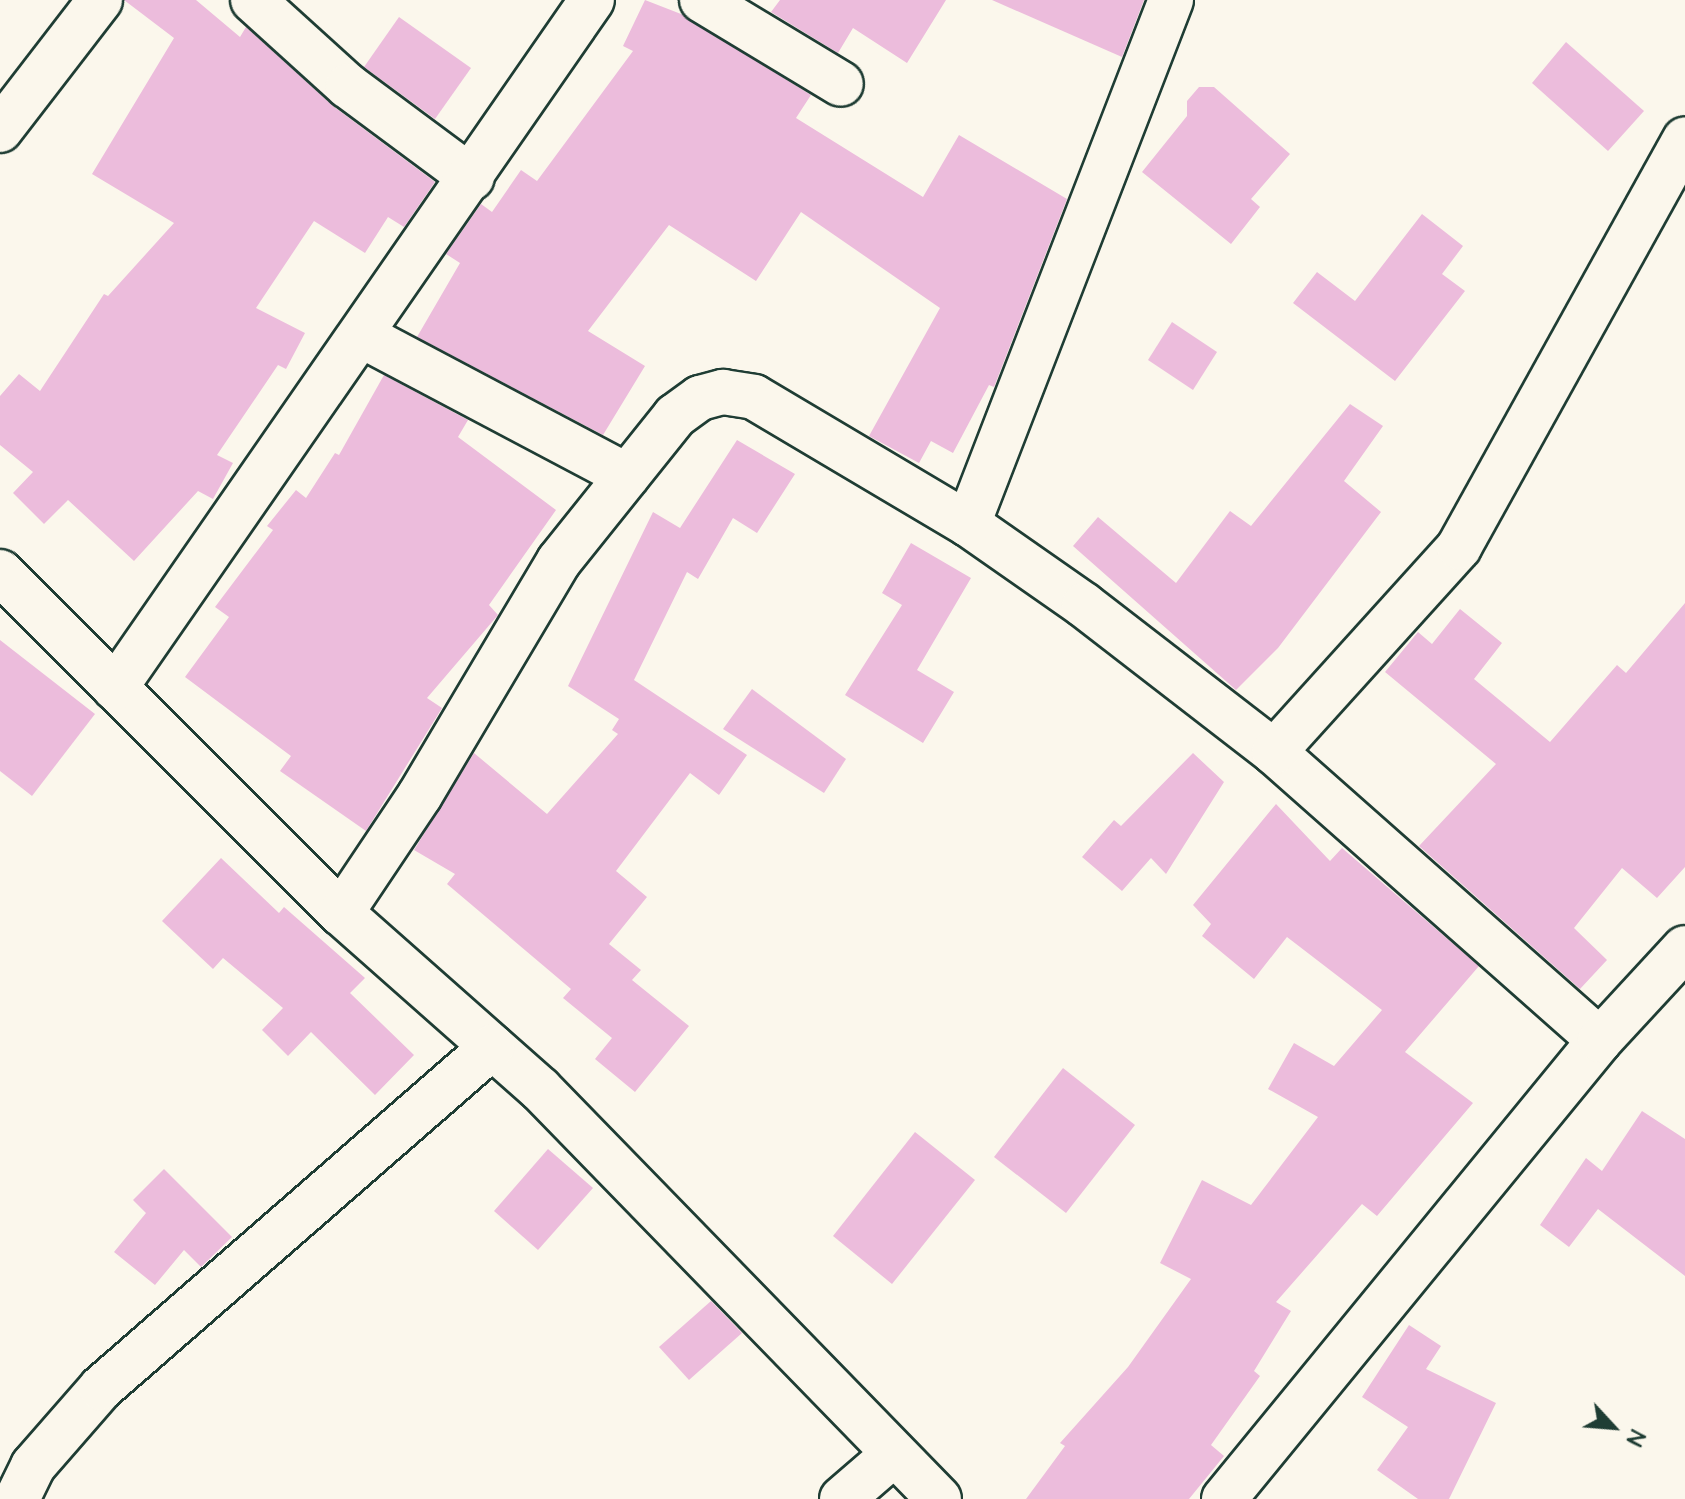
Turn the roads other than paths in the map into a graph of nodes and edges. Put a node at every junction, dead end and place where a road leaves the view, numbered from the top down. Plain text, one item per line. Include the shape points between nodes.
1 (100, 0) edge
2 (253, 0) edge
3 (592, 0) edge
4 (702, 0) edge
5 (1171, 0) edge
6 (841, 84) dead end
7 (0, 130) edge
8 (1685, 140) edge
9 (472, 178) junction
10 (361, 335) junction
11 (627, 476) junction
12 (968, 524) junction
13 (0, 572) edge
14 (115, 688) junction
15 (1274, 752) junction
16 (341, 913) junction
17 (1685, 948) edge
18 (1600, 1040) junction
19 (492, 1047) junction
20 (893, 1455) junction
21 (17, 1499) edge
22 (842, 1499) edge
23 (939, 1499) edge
24 (1224, 1499) edge

1 - 7 street
2 - 9 street via 348,86
3 - 9 street
4 - 6 street
5 - 12 street
8 - 15 street via 1459,547
9 - 10 street
10 - 11 street
10 - 14 street
11 - 12 street via 675,416 700,398 739,394 796,417
11 - 16 street via 559,561 420,795
12 - 15 street via 1084,605
13 - 14 street
14 - 16 street
15 - 18 street
16 - 19 street
17 - 18 street
18 - 24 street
19 - 20 street via 540,1089
19 - 21 street via 101,1388 33,1466
20 - 22 street
20 - 23 street

